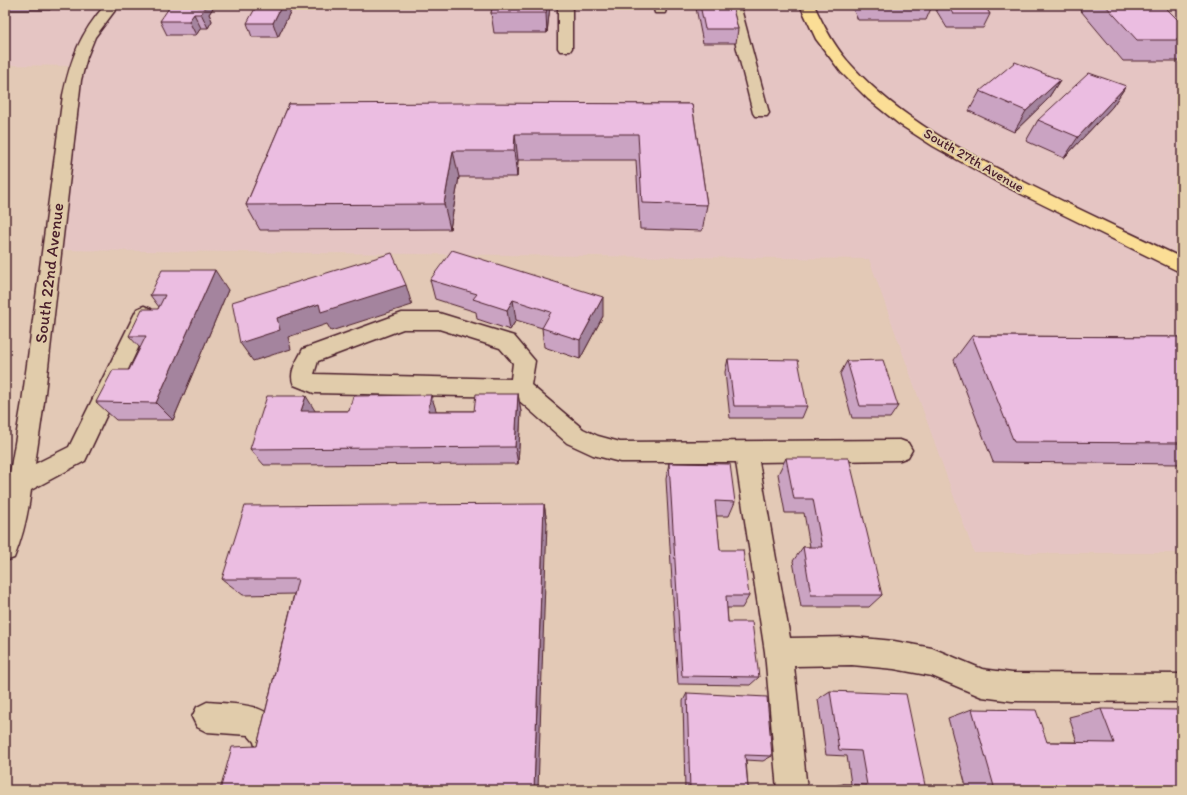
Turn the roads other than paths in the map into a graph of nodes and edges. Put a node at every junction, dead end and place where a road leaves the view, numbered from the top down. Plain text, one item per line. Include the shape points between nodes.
1 (112, 5) edge
2 (565, 5) edge
3 (733, 5) edge
4 (807, 5) edge
5 (565, 48) dead end
6 (761, 113) dead end
7 (1182, 266) edge
8 (144, 314) edge
9 (520, 388) junction
10 (900, 450) dead end
11 (746, 452) junction
12 (20, 484) junction
13 (5, 549) edge
14 (779, 652) junction
15 (1182, 688) edge
16 (207, 717) dead end
17 (271, 753) edge
18 (792, 790) edge

1 - 12 street, South 22nd Avenue via 90,32 77,60 34,402
2 - 5 street
3 - 6 street
4 - 7 main road, South 27th Avenue via 817,29 839,61 866,88 907,121 980,168
8 - 12 street via 77,454
9 - 9 street via 524,361 507,342 439,321 402,321 310,355 302,379 314,384
9 - 11 street via 575,436 593,445 620,452
10 - 11 street
11 - 14 street
12 - 13 street, South 22nd Avenue via 14,522
14 - 15 street via 852,651 894,656 932,662 982,683 1012,687
14 - 18 street
16 - 17 street via 255,722 268,734

